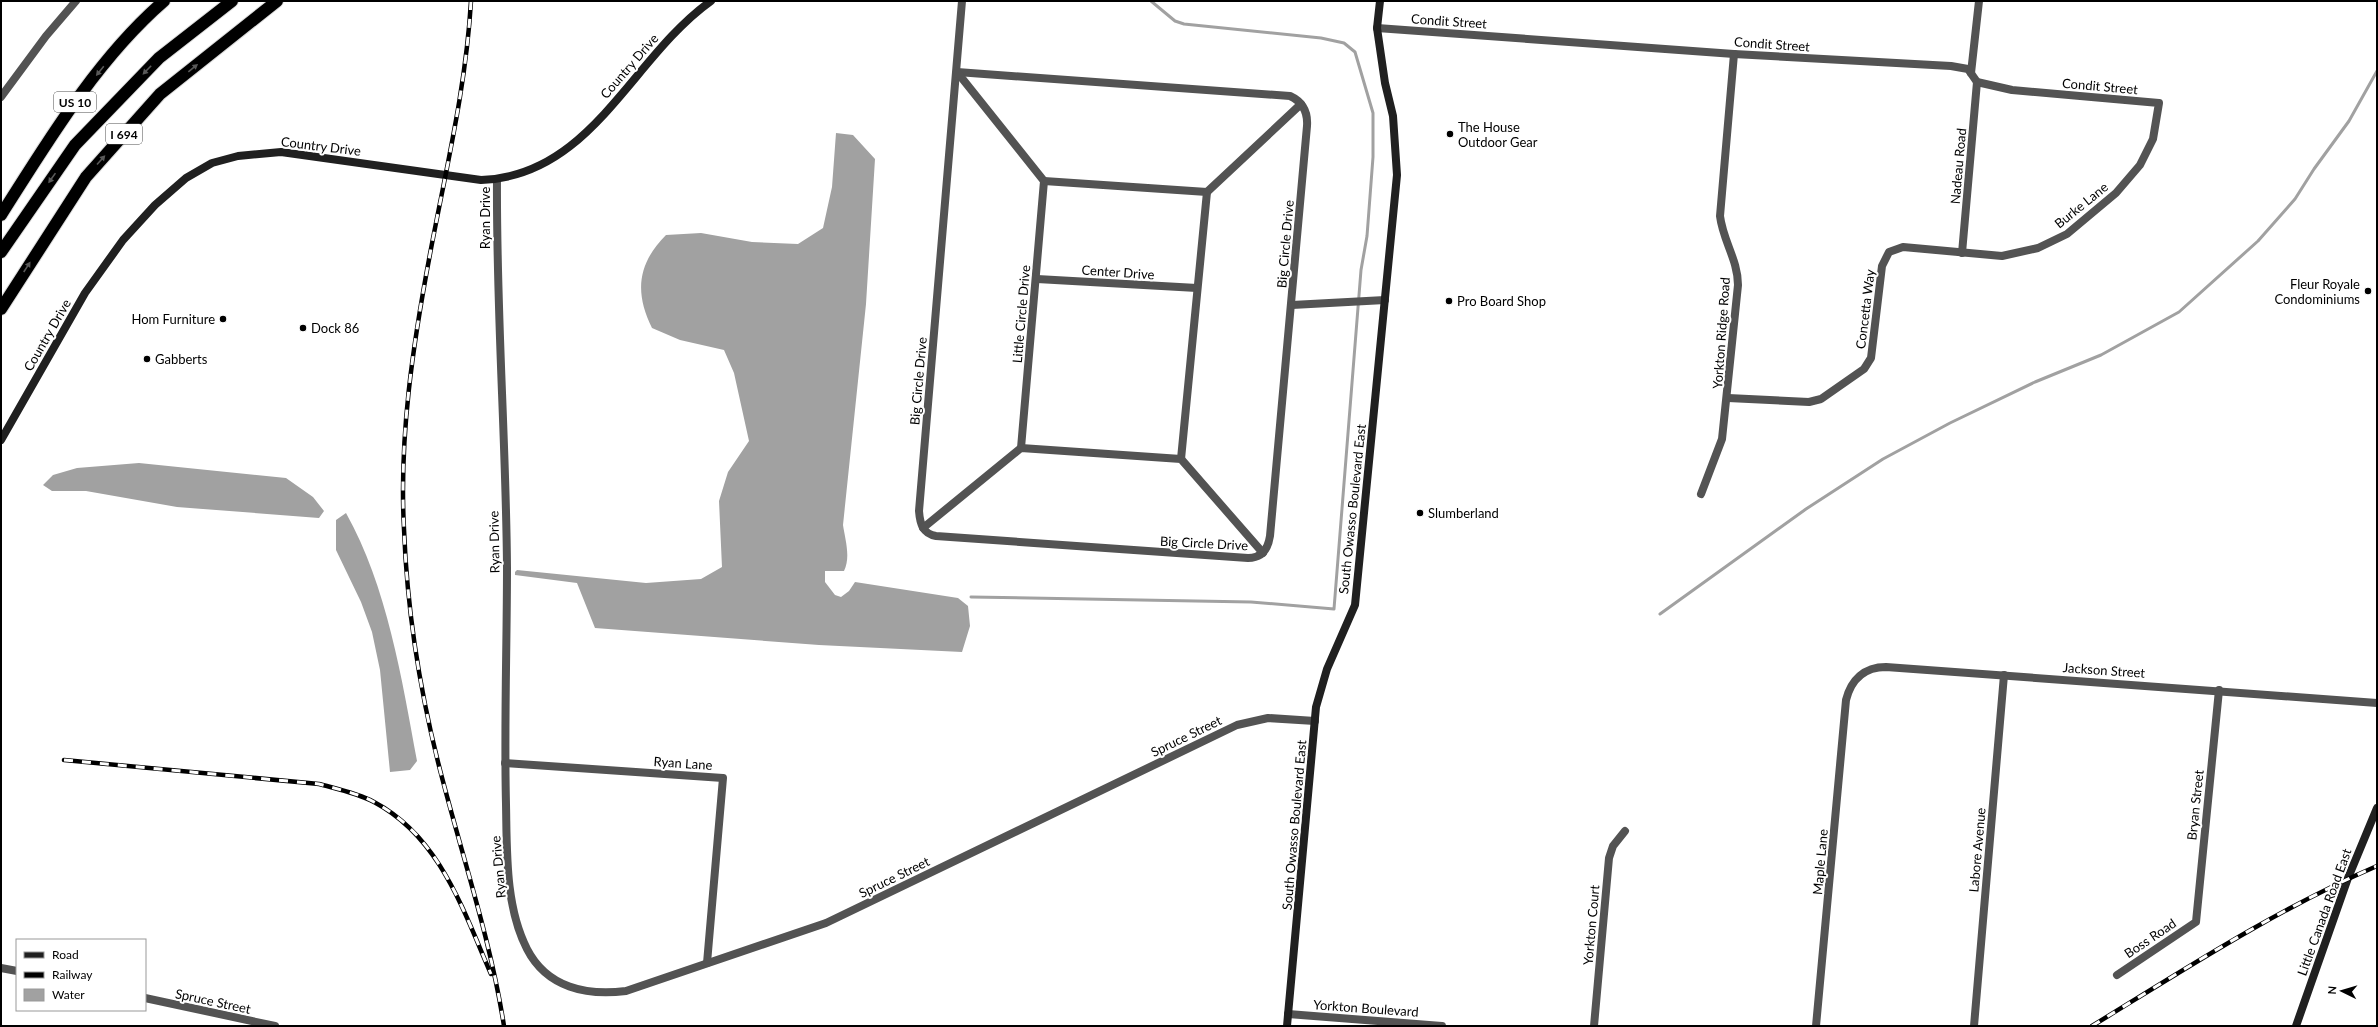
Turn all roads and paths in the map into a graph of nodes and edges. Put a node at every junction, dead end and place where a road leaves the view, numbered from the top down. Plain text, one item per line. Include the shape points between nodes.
1 (76, 1) edge
2 (164, 1) edge
3 (232, 1) edge
4 (277, 1) edge
5 (710, 1) edge
6 (962, 1) edge
7 (1380, 1) edge
8 (1979, 1) edge
9 (1377, 28) junction
10 (1734, 54) junction
11 (957, 72) junction
12 (1971, 73) junction
13 (1978, 82) junction
14 (1, 97) edge
15 (2159, 103) joint
16 (1301, 104) junction
17 (497, 179) junction
18 (1044, 181) junction
19 (1207, 192) junction
20 (1, 215) edge
21 (1, 252) edge
22 (1962, 253) junction
23 (1037, 279) junction
24 (1197, 288) junction
25 (1385, 300) junction
26 (1292, 305) junction
27 (1, 309) edge
28 (1728, 398) junction
29 (1, 440) edge
30 (1021, 448) junction
31 (1181, 458) junction
32 (1701, 494) dead end
33 (923, 528) junction
34 (1263, 553) junction
35 (2004, 675) junction
36 (2219, 690) junction
37 (1846, 700) joint
38 (2377, 703) edge
39 (1315, 721) junction
40 (505, 762) junction
41 (2377, 808) edge
42 (1625, 831) dead end
43 (513, 905) joint
44 (2196, 922) joint
45 (708, 963) junction
46 (1, 968) edge
47 (16, 971) edge
48 (2117, 974) dead end
49 (146, 998) edge
50 (1288, 1014) junction
51 (275, 1026) edge
52 (1287, 1026) edge
53 (1442, 1026) edge
54 (1594, 1026) edge
55 (1816, 1026) edge
56 (1974, 1026) edge
57 (2296, 1026) edge

1 - 14 street via 46,36
2 -> 20 highway, US 10 via 141,21 65,115
3 -> 21 highway, I 694 via 159,58 75,145
27 -> 4 highway, I 694 via 96,165 160,94
5 - 17 street, Country Drive via 678,28 620,97 578,141 546,164 521,174
6 - 11 street, Big Circle Drive
7 - 9 street, South Owasso Boulevard East
8 - 12 street
9 - 10 street, Condit Street
9 - 25 street, South Owasso Boulevard East via 1393,116 1397,168
10 - 12 street, Condit Street via 1951,66 1968,69
10 - 28 street, Yorkton Ridge Road via 1720,216 1721,227 1736,263 1738,275
11 - 16 street via 1290,96
11 - 18 street
11 - 33 street, Big Circle Drive via 919,511
12 - 13 street
13 - 15 street, Condit Street via 2012,90
13 - 22 street, Nadeau Road
15 - 22 street, Burke Lane via 2153,139 2140,166 2129,180 2085,221 2051,242 2020,253 2002,256
16 - 19 street
16 - 26 street, Big Circle Drive via 1308,118
17 - 29 street, Country Drive via 446,176 281,152 238,156 212,164 186,178 155,205 123,240 81,300
17 - 40 street, Ryan Drive via 496,238 507,566
18 - 19 street
18 - 23 street, Little Circle Drive
19 - 24 street
22 - 28 street, Concetta Way via 1903,247 1889,252 1882,266 1872,358 1864,369 1822,399 1796,402
23 - 24 street, Center Drive
23 - 30 street, Little Circle Drive
24 - 31 street
25 - 26 street
25 - 39 street, South Owasso Boulevard East via 1355,605 1321,686
26 - 34 street, Big Circle Drive via 1270,536 1269,544
28 - 32 street, Yorkton Ridge Road via 1722,439
30 - 31 street
30 - 33 street
31 - 34 street
33 - 34 street, Big Circle Drive via 930,535 944,537 1248,558
35 - 36 street, Jackson Street
35 - 37 street, Jackson Street via 1879,667 1860,675 1849,690
35 - 56 street, Labore Avenue
36 - 38 street, Jackson Street
36 - 44 street, Bryan Street
37 - 55 street, Maple Lane
39 - 45 street, Spruce Street via 1268,718 1237,725 826,923
39 - 50 street, South Owasso Boulevard East
40 - 43 street, Ryan Drive via 507,850
40 - 45 street, Ryan Lane via 723,778
41 - 57 street, Little Canada Road East via 2348,878
42 - 54 street, Yorkton Court via 1609,858
43 - 45 street, Spruce Street via 520,932 535,961 569,988 588,993 626,991
44 - 48 street, Boss Road
46 - 47 street
49 - 51 street, Spruce Street
50 - 52 street, South Owasso Boulevard East
50 - 53 street, Yorkton Boulevard

